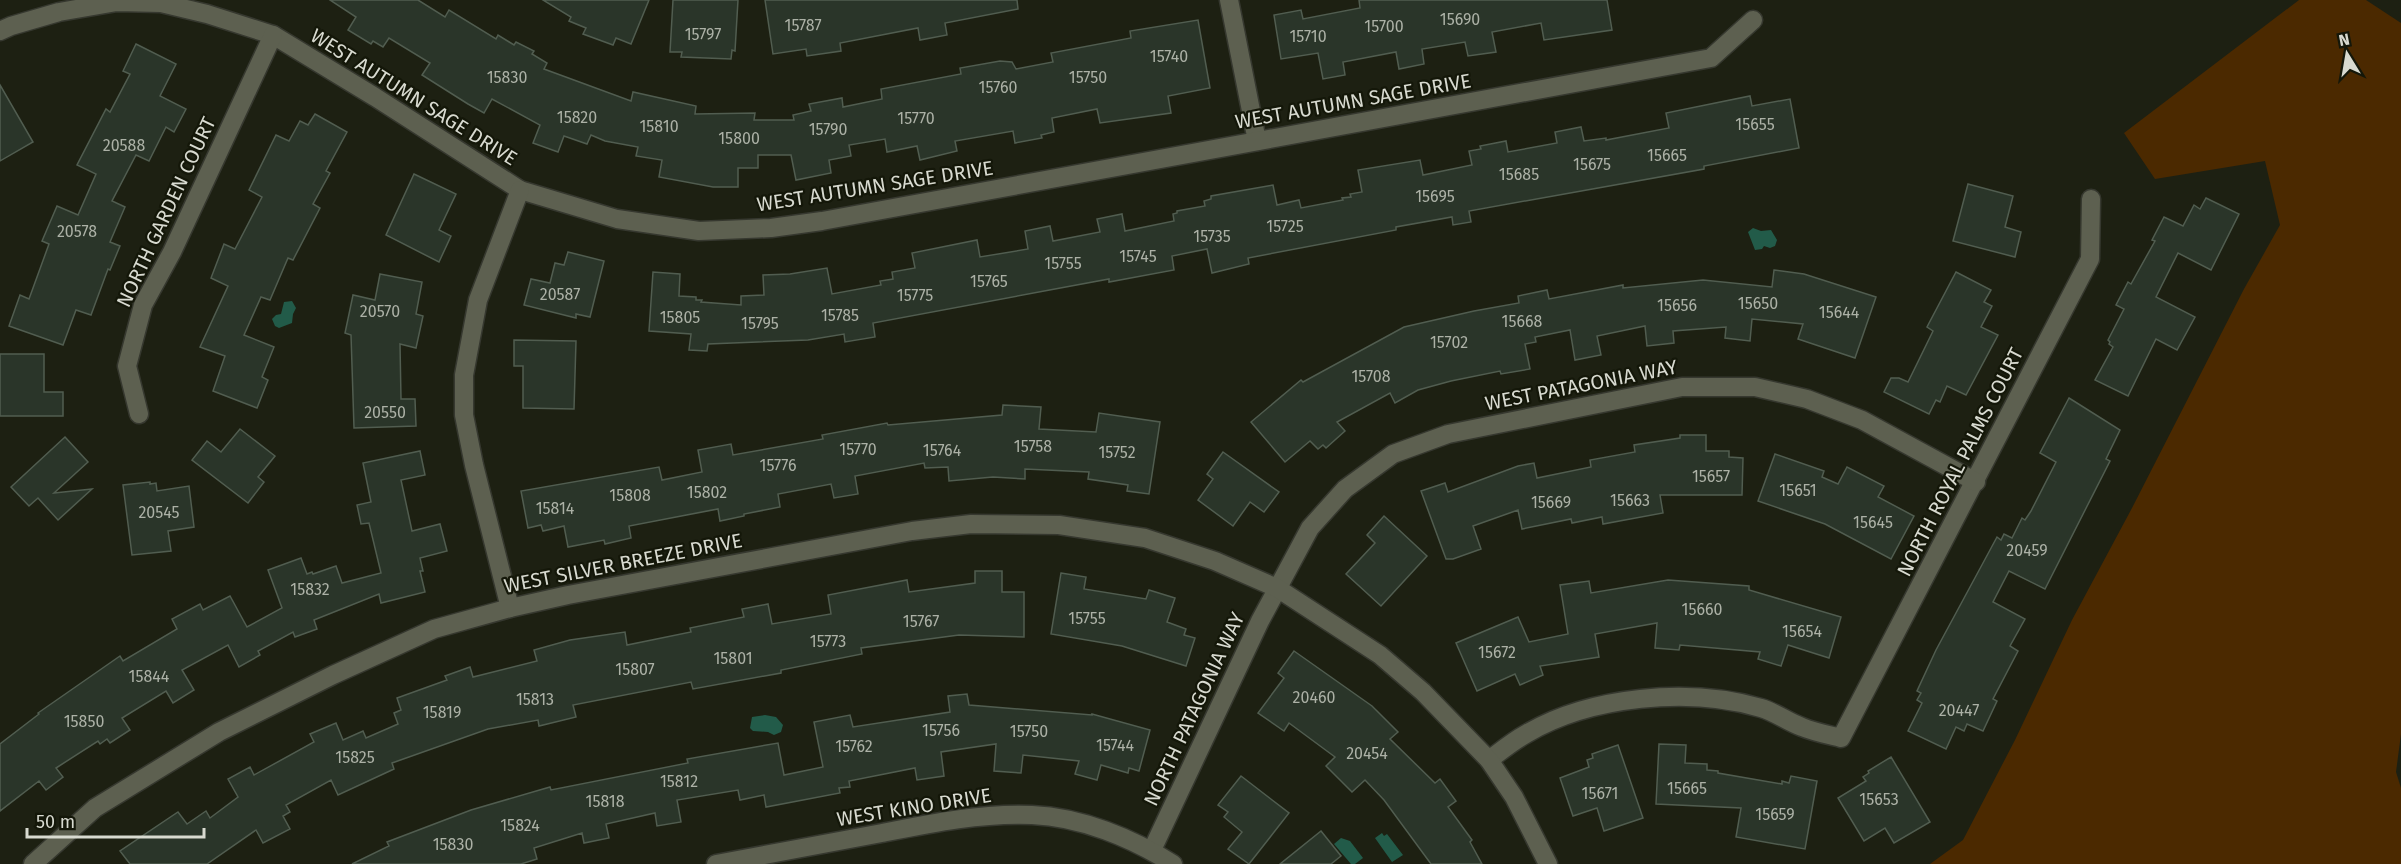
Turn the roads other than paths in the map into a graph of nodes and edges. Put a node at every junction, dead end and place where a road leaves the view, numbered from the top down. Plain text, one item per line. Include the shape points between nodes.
1 (1229, 0) edge
2 (1753, 20) dead end
3 (0, 31) edge
4 (273, 35) junction
5 (1257, 141) junction
6 (520, 190) junction
7 (2091, 199) dead end
8 (139, 414) dead end
9 (1976, 482) junction
10 (1278, 588) junction
11 (510, 608) junction
12 (1489, 760) junction
13 (1152, 850) junction
14 (33, 864) edge
15 (716, 864) edge
16 (1173, 864) edge
17 (1548, 864) edge

1 - 5 street
2 - 5 street, WEST AUTUMN SAGE DRIVE via 1711,58
3 - 4 street, WEST AUTUMN SAGE DRIVE via 59,12 117,2 161,3
4 - 6 street, WEST AUTUMN SAGE DRIVE
4 - 8 street, NORTH GARDEN COURT via 143,305 127,366
5 - 6 street, WEST AUTUMN SAGE DRIVE via 771,228 699,231 617,219
6 - 11 street via 478,300 464,375 464,415
7 - 9 street, NORTH ROYAL PALMS COURT via 2090,259
9 - 10 street, WEST PATAGONIA WAY via 1862,420 1807,399 1755,387 1682,387 1448,435 1393,454 1345,489 1310,528
9 - 12 street, NORTH ROYAL PALMS COURT via 1842,738 1803,728 1761,708 1702,698 1650,698 1601,704 1560,717 1526,734
10 - 11 street, WEST SILVER BREEZE DRIVE via 1215,561 1145,538 1059,525 971,524 912,531
10 - 12 street, WEST SILVER BREEZE DRIVE via 1380,655 1423,692
10 - 13 street, NORTH PATAGONIA WAY
11 - 14 street, WEST SILVER BREEZE DRIVE via 434,629 219,732 95,808
12 - 17 street, WEST SILVER BREEZE DRIVE via 1514,797
13 - 15 street, WEST KINO DRIVE via 1089,825 1034,815 986,816
13 - 16 street, WEST KINO DRIVE

